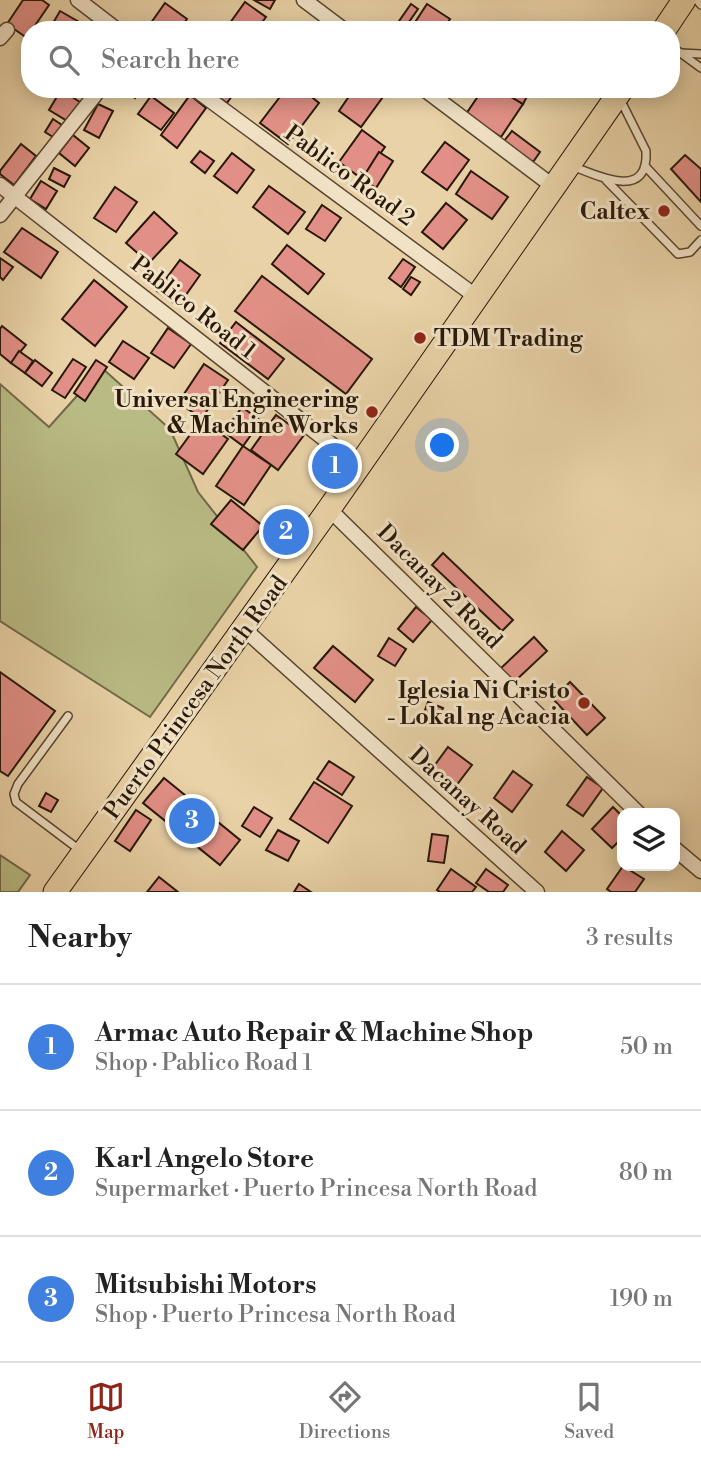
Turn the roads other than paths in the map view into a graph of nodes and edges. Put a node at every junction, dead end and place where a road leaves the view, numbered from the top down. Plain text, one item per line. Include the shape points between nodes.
1 (78, 0) edge
2 (304, 0) edge
3 (684, 0) edge
4 (697, 0) edge
5 (701, 5) edge
6 (105, 21) edge
7 (332, 21) edge
8 (670, 21) edge
9 (681, 53) joint
10 (701, 54) edge
11 (701, 68) edge
12 (94, 98) edge
13 (207, 98) edge
14 (436, 98) edge
15 (616, 98) edge
16 (623, 98) edge
17 (569, 165) junction
18 (645, 166) junction
19 (606, 179) junction
20 (0, 185) edge
21 (554, 187) junction
22 (15, 196) junction
23 (0, 215) edge
24 (701, 226) edge
25 (701, 240) edge
26 (478, 298) junction
27 (359, 466) junction
28 (329, 509) junction
29 (244, 629) junction
30 (68, 716) dead end
31 (633, 808) edge
32 (83, 853) junction
33 (680, 853) edge
34 (701, 871) edge
35 (55, 892) edge
36 (537, 892) edge

1 - 6 street
2 - 7 street
3 - 8 main road
4 - 5 lane
9 - 10 lane
9 - 11 lane
12 - 22 street
13 - 26 street, Pablico Road 2
14 - 21 street
15 - 17 main road, Puerto Princesa North Road
16 - 18 lane via 646,151
17 - 19 lane
17 - 21 main road, Puerto Princesa North Road
18 - 19 lane via 630,180
18 - 24 lane
19 - 25 lane via 678,254 690,252
20 - 22 street, Pablico Road 1
21 - 26 main road, Puerto Princesa North Road
22 - 23 street
22 - 27 street, Pablico Road 1
26 - 27 main road, Puerto Princesa North Road
27 - 28 main road, Puerto Princesa North Road
28 - 29 main road, Puerto Princesa North Road
28 - 31 street, Dacanay 2 Road
29 - 32 main road, Puerto Princesa North Road
29 - 36 street, Dacanay Road
30 - 32 lane via 14,794 16,802
32 - 35 main road, Puerto Princesa North Road
33 - 34 street

